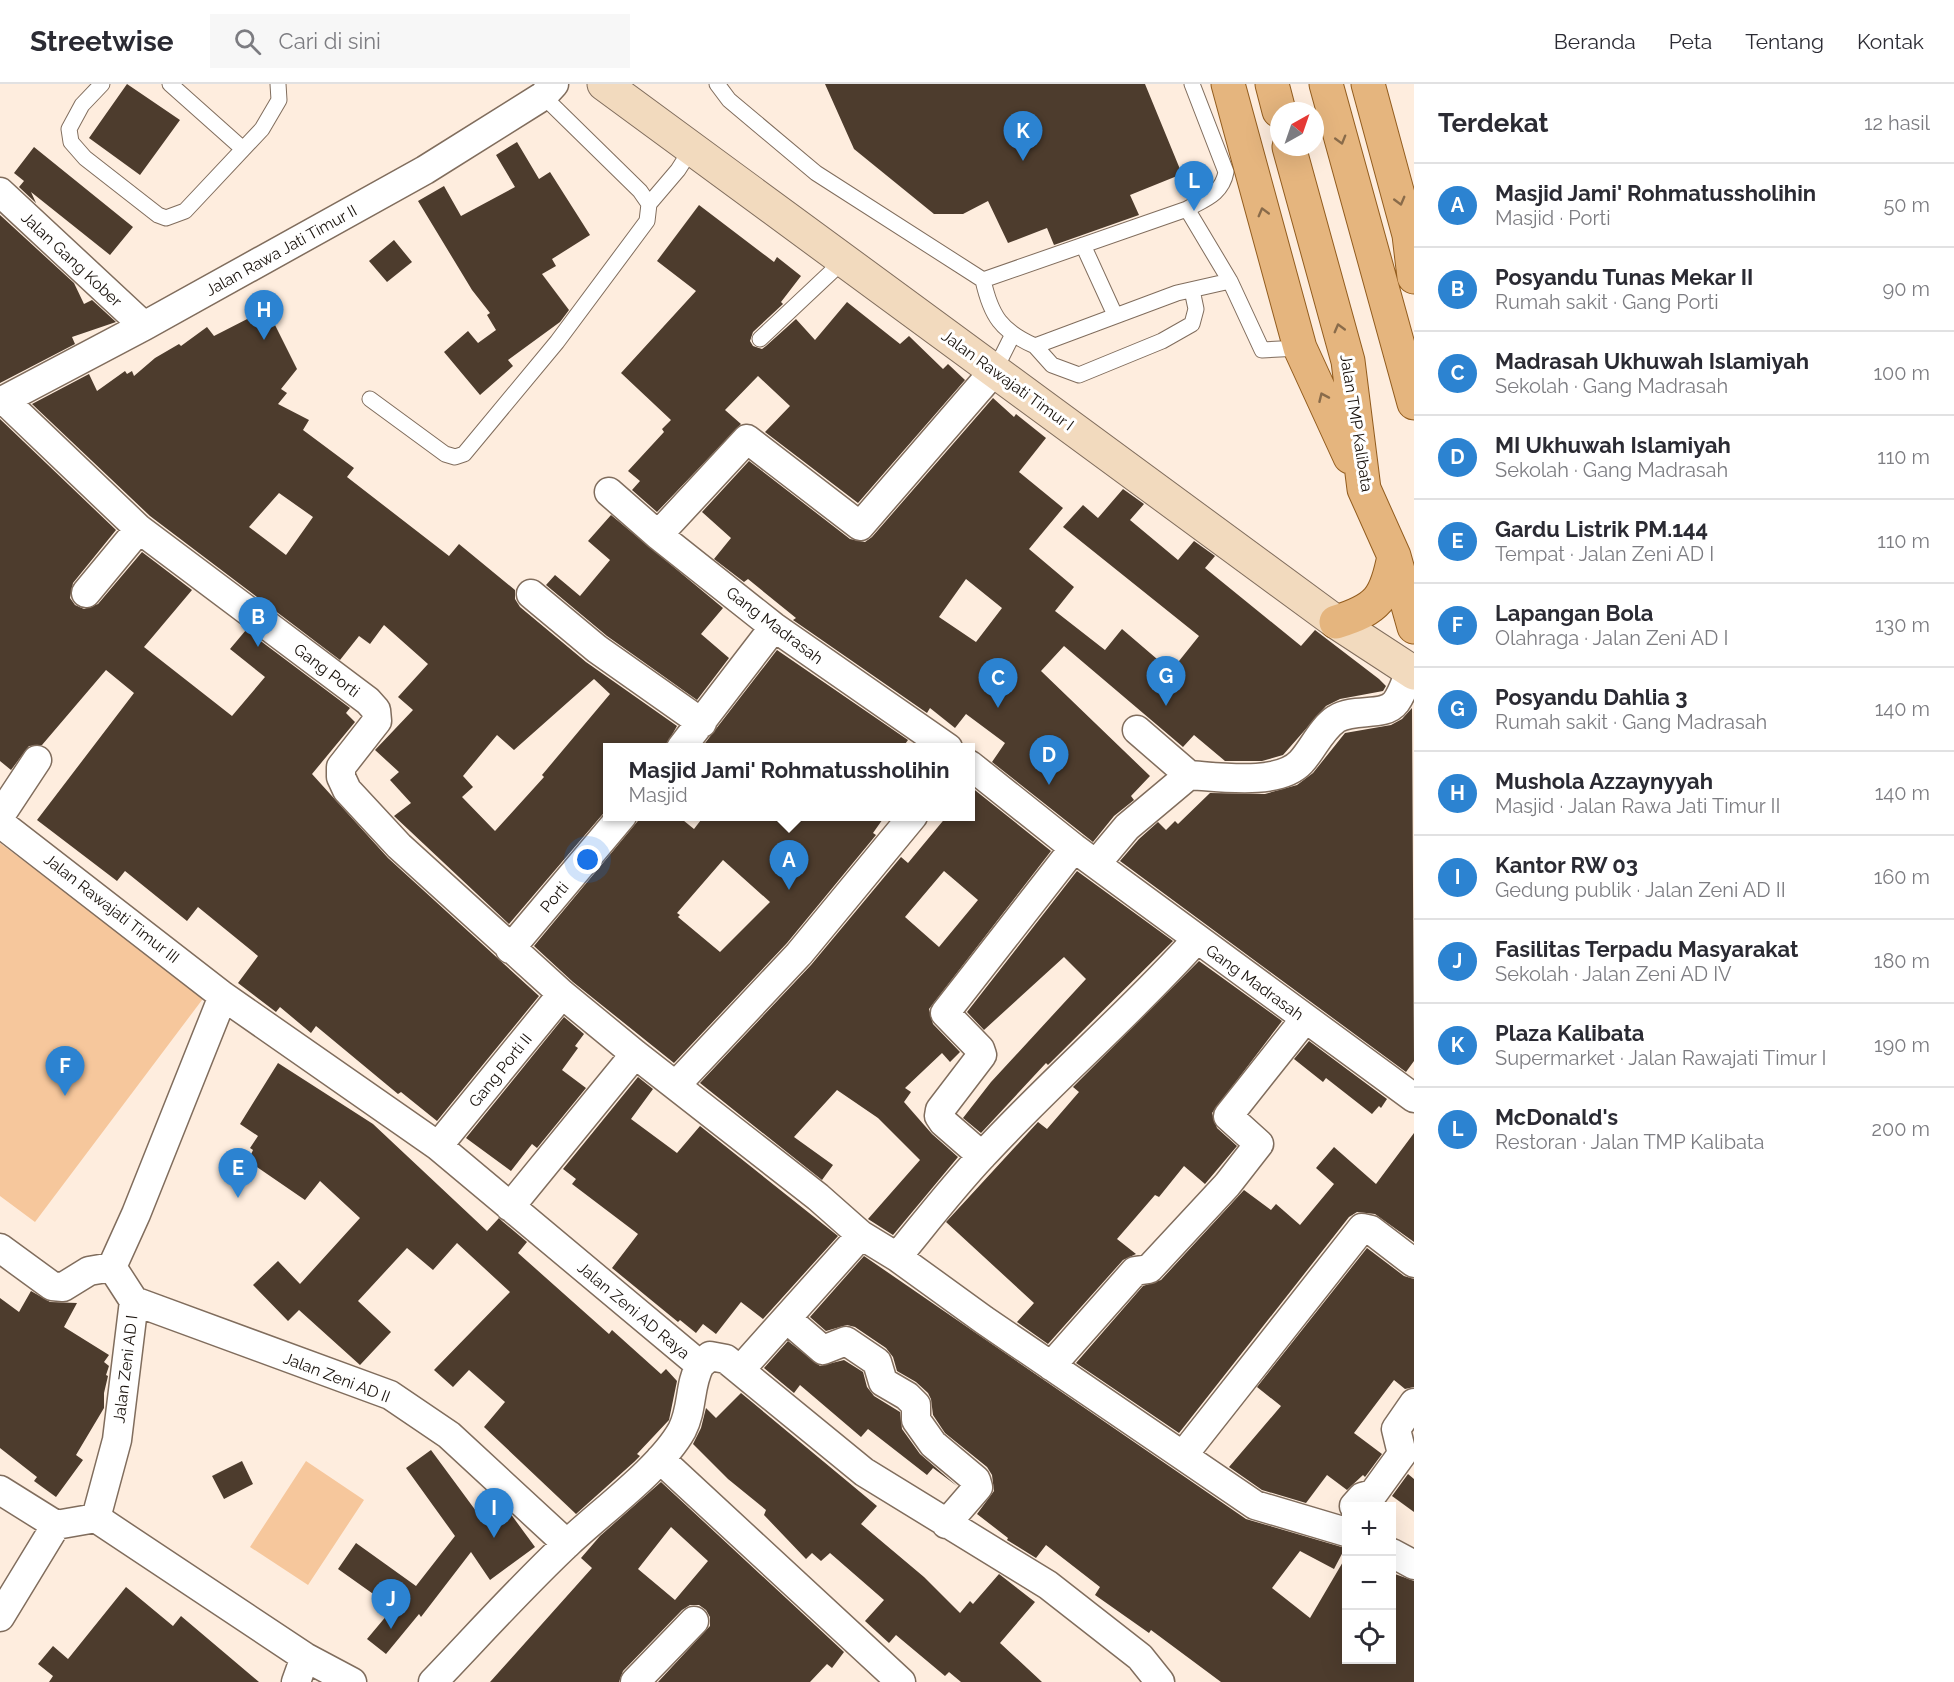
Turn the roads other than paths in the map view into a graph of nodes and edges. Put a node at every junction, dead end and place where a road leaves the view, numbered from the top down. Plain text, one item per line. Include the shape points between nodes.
1 (102, 84) edge
2 (170, 84) edge
3 (278, 84) edge
4 (604, 84) edge
5 (717, 84) edge
6 (1192, 84) edge
7 (1228, 84) edge
8 (1272, 84) edge
9 (1326, 84) edge
10 (1368, 84) edge
11 (549, 90) edge
12 (1277, 102) edge
13 (692, 148) junction
14 (243, 149) junction
15 (1291, 156) edge
16 (0, 192) edge
17 (649, 204) junction
18 (1187, 209) junction
19 (1083, 245) junction
20 (844, 260) junction
21 (1414, 277) edge
22 (983, 280) junction
23 (1230, 281) junction
24 (1192, 290) junction
25 (1115, 315) junction
26 (144, 326) junction
27 (1012, 336) junction
28 (760, 339) dead end
29 (1035, 346) junction
30 (1300, 348) junction
31 (995, 370) junction
32 (370, 399) dead end
33 (2, 401) edge
34 (1414, 403) edge
35 (1364, 489) junction
36 (609, 492) dead end
37 (140, 529) junction
38 (658, 535) junction
39 (1394, 556) junction
40 (86, 593) dead end
41 (531, 594) dead end
42 (1336, 622) junction
43 (774, 627) junction
44 (1414, 627) edge
45 (1412, 673) edge
46 (702, 723) junction
47 (1137, 730) dead end
48 (684, 743) edge
49 (942, 743) edge
50 (36, 760) dead end
51 (975, 769) edge
52 (1189, 775) junction
53 (0, 816) edge
54 (618, 821) edge
55 (909, 821) edge
56 (0, 823) edge
57 (1085, 856) junction
58 (1197, 939) junction
59 (510, 949) junction
60 (562, 994) junction
61 (223, 996) junction
62 (1305, 1019) junction
63 (634, 1054) junction
64 (676, 1084) junction
65 (1409, 1084) edge
66 (438, 1146) junction
67 (982, 1156) junction
68 (510, 1207) junction
69 (861, 1235) junction
70 (0, 1248) edge
71 (897, 1257) junction
72 (1414, 1263) edge
73 (112, 1267) junction
74 (134, 1301) junction
75 (787, 1319) junction
76 (700, 1365) junction
77 (1052, 1366) junction
78 (741, 1369) junction
79 (1414, 1403) edge
80 (1184, 1454) junction
81 (660, 1459) junction
82 (0, 1490) edge
83 (1359, 1502) edge
84 (96, 1518) junction
85 (1342, 1520) edge
86 (946, 1524) junction
87 (56, 1525) junction
88 (567, 1544) junction
89 (1396, 1555) edge
90 (1414, 1565) edge
91 (0, 1617) edge
92 (694, 1622) dead end
93 (300, 1670) edge
94 (352, 1682) edge
95 (433, 1682) edge
96 (635, 1682) edge
97 (901, 1682) edge
98 (1160, 1682) edge

1 - 14 lane via 82,105 69,129 71,142 85,158 158,215 174,218 185,212
2 - 14 lane
3 - 14 lane via 279,100 273,112
4 - 13 street, Jalan Rawajati Timur I
5 - 22 lane via 729,100 816,173
6 - 18 lane via 1226,172 1224,185 1214,195
30 -> 7 main road
8 - 12 main road
9 -> 34 main road
10 -> 21 main road via 1409,235
11 - 17 lane
11 - 26 street, Jalan Rawa Jati Timur II via 425,170
13 - 17 lane
13 - 20 street, Jalan Rawajati Timur I
35 -> 15 main road, Jalan TMP Kalibata via 1348,361
16 - 26 street, Jalan Gang Kober
17 - 32 lane via 647,222 557,342 464,454 445,454
18 - 19 lane
18 - 23 lane
19 - 22 lane
19 - 25 lane
20 - 28 lane
20 - 31 street, Jalan Rawajati Timur I
22 - 27 lane via 987,301
23 - 24 lane
23 - 30 lane via 1262,350
24 - 25 lane
24 - 29 lane via 1196,309 1192,324 1162,341 1079,375 1052,365
25 - 29 lane
26 - 33 street, Jalan Rawa Jati Timur II
27 - 29 lane
27 - 31 lane
35 -> 30 main road
31 - 38 street via 860,526 746,440
31 - 42 street, Jalan Rawajati Timur I
33 - 37 street, Gang Porti
35 - 39 main road, Jalan TMP Kalibata
36 - 38 street, Gang Madrasah
37 - 40 street
37 - 59 street, Gang Porti via 376,710 376,722 341,766 347,790 399,846
38 - 43 street, Gang Madrasah
39 - 42 main road via 1389,585 1378,603 1360,615
39 - 44 main road, Jalan TMP Kalibata
41 - 46 street via 597,649
42 - 45 street, Jalan Rawajati Timur I
43 - 46 street
43 - 49 street, Gang Madrasah
45 - 52 street via 1391,707 1356,711 1335,720 1297,767 1277,777
46 - 48 street
47 - 52 street
50 - 53 street
51 - 57 street, Gang Madrasah
52 - 57 street
54 - 59 street, Porti
55 - 64 street via 799,954
56 - 61 street, Jalan Rawajati Timur III
57 - 58 street, Gang Madrasah
57 - 67 street via 945,1012 982,1056 939,1116
58 - 62 street, Gang Madrasah
58 - 67 street
59 - 60 street
60 - 63 street
60 - 66 street, Gang Porti II
61 - 66 street, Jalan Zeni AD Raya
61 - 73 street
62 - 65 street, Gang Madrasah
62 - 77 street via 1228,1116 1259,1144 1227,1185 1149,1269 1135,1270
63 - 64 street
63 - 68 street
64 - 69 street
66 - 68 street, Jalan Zeni AD Raya
67 - 71 street
68 - 76 street, Jalan Zeni AD Raya
69 - 71 street
69 - 75 street
70 - 73 street via 52,1286 63,1287 89,1272
71 - 77 street
72 - 80 street via 1371,1230 1362,1228
73 - 74 street, Jalan Zeni AD I
74 - 84 street, Jalan Zeni AD I via 117,1440
74 - 88 street, Jalan Zeni AD II via 390,1395 448,1436
75 - 78 street
75 - 86 street via 823,1350 846,1341 877,1362 883,1382 916,1405 916,1419 933,1444 976,1480 978,1487
76 - 78 street via 710,1356 726,1359
76 - 81 street, Jalan Zeni AD Raya via 682,1430
77 - 80 street
78 - 86 street via 864,1472
79 - 83 street via 1396,1429 1402,1454 1373,1494
80 - 85 street via 1255,1505
81 - 88 street
81 - 97 street
82 - 87 street
84 - 87 street
84 - 93 street
86 - 98 street via 1048,1585 1140,1657
87 - 91 street
88 - 95 street
89 - 90 street
92 - 96 street
93 - 94 street

